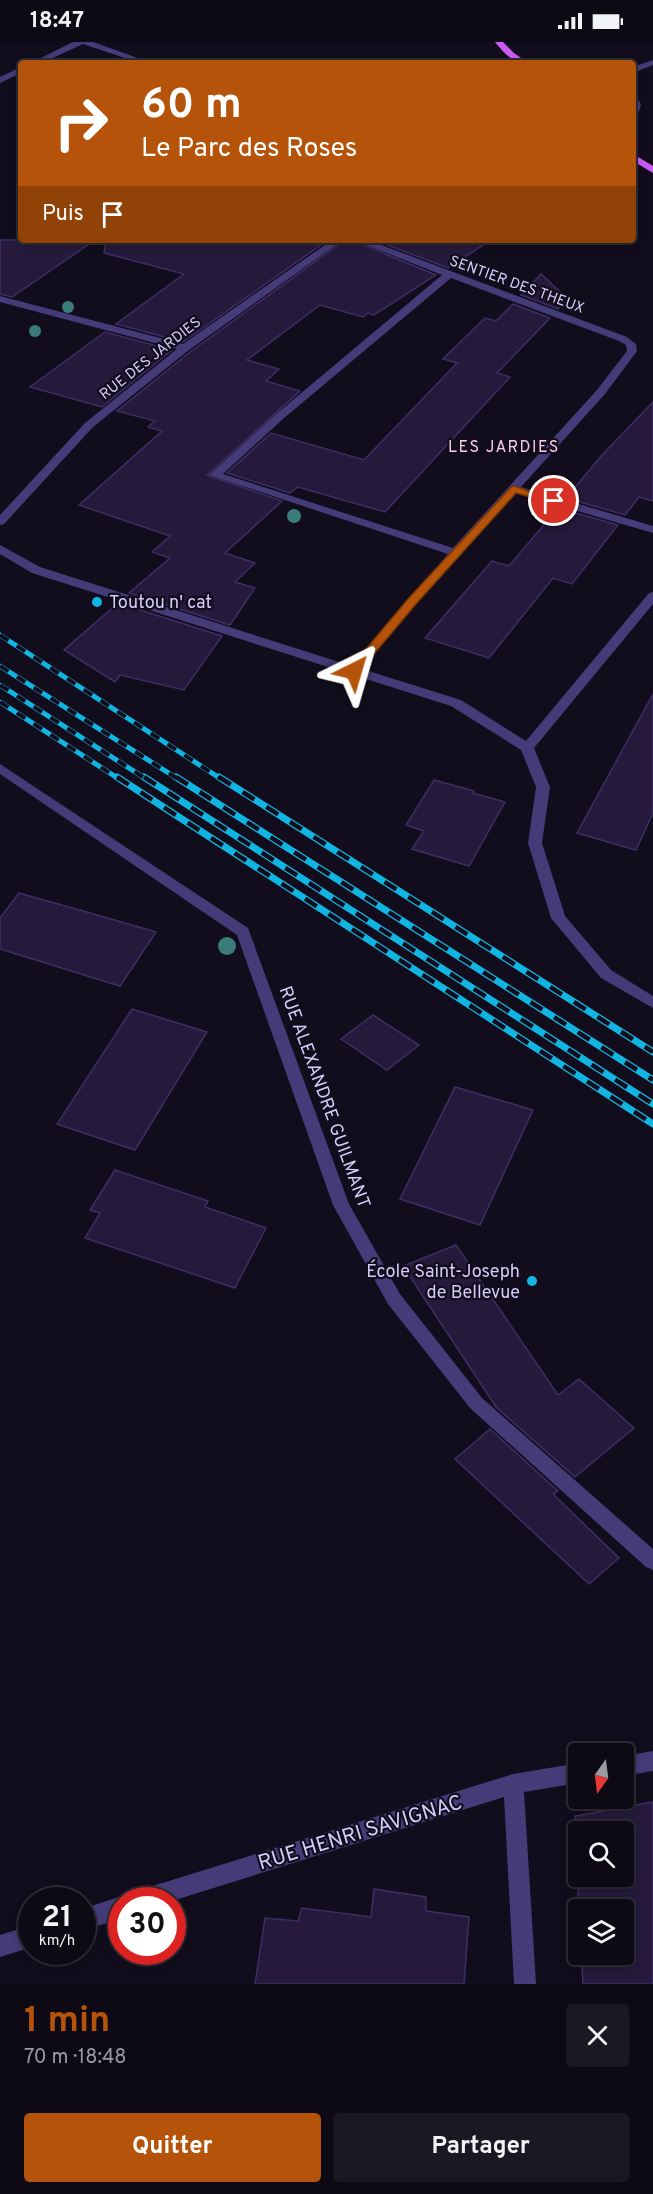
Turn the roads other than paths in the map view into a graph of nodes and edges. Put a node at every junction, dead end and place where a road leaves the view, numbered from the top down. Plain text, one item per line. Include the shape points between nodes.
1 (80, 42) edge
2 (85, 42) edge
3 (499, 42) edge
4 (512, 59) edge
5 (41, 60) edge
6 (138, 60) edge
7 (653, 62) edge
8 (636, 69) edge
9 (18, 71) edge
10 (0, 80) edge
11 (636, 159) edge
12 (653, 170) edge
13 (334, 243) edge
14 (367, 243) edge
15 (448, 275) junction
16 (0, 299) edge
17 (185, 348) junction
18 (514, 489) junction
19 (0, 522) edge
20 (653, 530) edge
21 (0, 549) edge
22 (456, 553) junction
23 (653, 596) edge
24 (354, 671) junction
25 (527, 748) junction
26 (0, 768) edge
27 (653, 1003) edge
28 (653, 1561) edge
29 (653, 1761) edge
30 (634, 1764) edge
31 (568, 1775) edge
32 (513, 1784) junction
33 (184, 1887) edge
34 (18, 1940) edge
35 (0, 1946) edge
36 (525, 1984) edge

1 - 5 street
2 - 6 street
3 - 4 main road
7 - 8 street
9 - 10 street
11 - 12 main road
13 - 17 street, RUE DES JARDIES
14 - 15 street, SENTIER DES THEUX
15 - 18 street, SENTIER DES THEUX via 631,344 629,357 601,392
15 - 22 street via 215,475
16 - 17 street
17 - 19 street, RUE DES JARDIES via 89,425
18 - 20 street
18 - 22 street
21 - 24 street via 36,570
22 - 24 street
23 - 25 street
24 - 25 street via 456,703
25 - 27 street via 543,787 536,843 558,918 606,974
26 - 28 street, RUE ALEXANDRE GUILMANT via 243,932 341,1205 394,1299 476,1403
29 - 30 street
31 - 32 street, RUE HENRI SAVIGNAC
32 - 33 street, RUE HENRI SAVIGNAC
32 - 36 street
34 - 35 street

